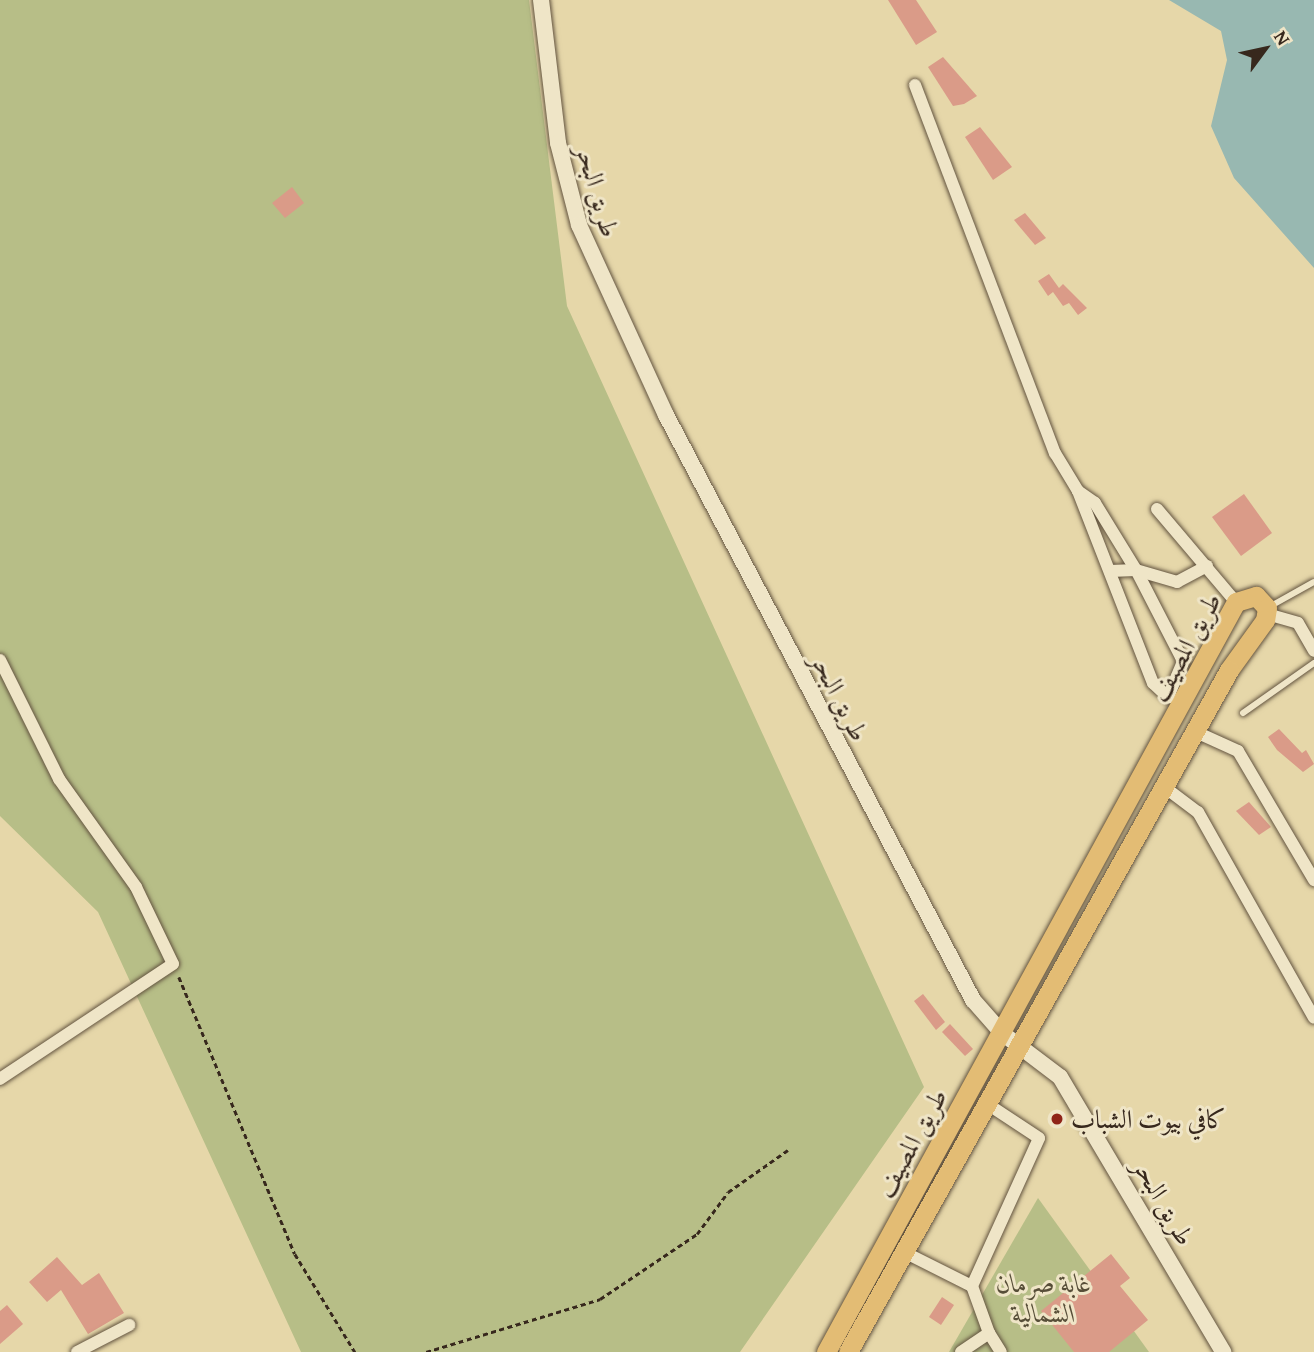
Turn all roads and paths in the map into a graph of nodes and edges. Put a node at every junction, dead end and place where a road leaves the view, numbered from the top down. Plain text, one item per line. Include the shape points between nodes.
1 (541, 0) edge
2 (915, 85) dead end
3 (1078, 491) junction
4 (1157, 509) dead end
5 (1207, 566) junction
6 (1136, 569) junction
7 (1110, 571) junction
8 (1314, 582) edge
9 (1236, 602) junction
10 (1267, 611) junction
11 (1314, 651) edge
12 (1210, 657) junction
13 (0, 660) edge
14 (1314, 663) edge
15 (1229, 670) junction
16 (1195, 679) junction
17 (1217, 693) junction
18 (1243, 713) dead end
19 (1196, 732) junction
20 (1167, 789) junction
21 (1314, 880) edge
22 (173, 964) junction
23 (1308, 995) edge
24 (1314, 1018) edge
25 (1002, 1033) junction
26 (1017, 1046) junction
27 (0, 1079) edge
28 (986, 1103) junction
29 (788, 1150) dead end
30 (904, 1252) junction
31 (972, 1286) junction
32 (129, 1325) dead end
33 (989, 1333) junction
34 (77, 1352) edge
35 (355, 1352) edge
36 (426, 1352) edge
37 (826, 1352) edge
38 (848, 1352) edge
39 (961, 1352) edge
40 (1001, 1352) edge
41 (1223, 1352) edge

1 - 25 street, طريق البحر via 558,143 579,225 603,285 865,800 973,1000
2 - 3 street via 1055,453
3 - 6 street via 1095,503
3 - 7 street
4 - 5 street
5 - 6 street via 1177,582
5 - 9 street
6 - 7 street
6 - 7 street via 1184,667 1168,698 1153,683
8 - 10 lane
9 - 10 main road, طريق المصيف via 1251,595
9 - 12 main road, طريق المصيف
10 - 11 street via 1298,623
10 - 15 main road, طريق المصيف
12 - 15 main road
12 - 16 main road, طريق المصيف
13 - 22 street via 59,779 136,887
14 - 18 lane
15 - 17 main road, طريق المصيف
16 - 17 main road
16 - 25 main road, طريق المصيف
17 - 19 main road, طريق المصيف
19 - 20 main road, طريق المصيف
19 - 21 street via 1238,751
20 - 23 street via 1198,812
20 - 26 main road, طريق المصيف
22 - 27 street
22 - 35 path via 295,1254
23 - 24 street
25 - 26 street, طريق البحر
25 - 37 main road, طريق المصيف
26 - 28 main road, طريق المصيف
26 - 41 street, طريق البحر via 1053,1069 1069,1089
28 - 30 main road, طريق المصيف
28 - 31 street via 1039,1138
29 - 36 path via 728,1192 697,1234 600,1299
30 - 31 street
30 - 38 main road, طريق المصيف
31 - 33 street
32 - 34 street
33 - 39 street
33 - 40 street

